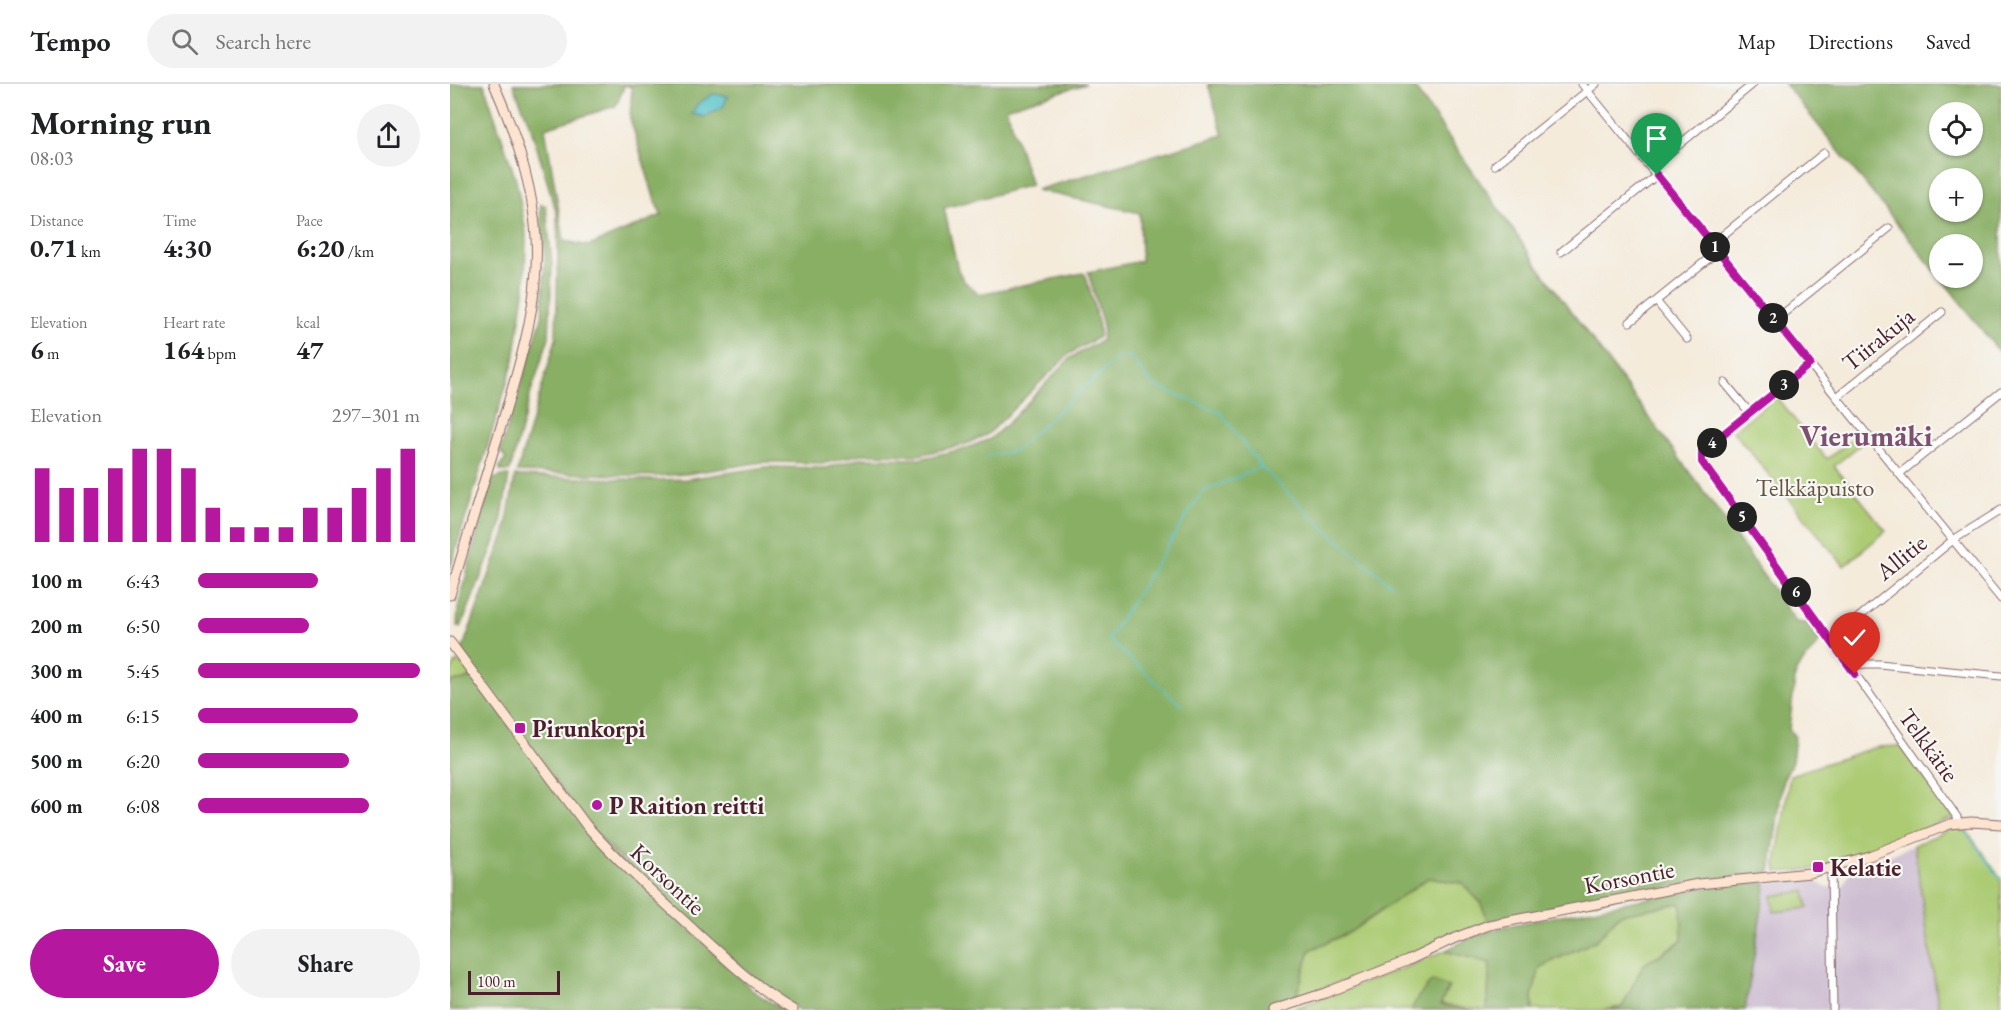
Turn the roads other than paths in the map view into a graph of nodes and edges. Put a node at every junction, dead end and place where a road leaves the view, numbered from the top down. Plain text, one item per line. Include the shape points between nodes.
1 (494, 84) edge
2 (1582, 84) edge
3 (1596, 84) edge
4 (1753, 84) edge
5 (1588, 91) junction
6 (1824, 153) dead end
7 (1496, 165) dead end
8 (1651, 168) junction
9 (1657, 175) junction
10 (1889, 228) dead end
11 (1712, 244) junction
12 (1718, 250) junction
13 (1561, 252) dead end
14 (1656, 301) junction
15 (1942, 312) dead end
16 (1774, 321) junction
17 (1630, 322) dead end
18 (1687, 339) dead end
19 (1810, 364) junction
20 (1725, 383) dead end
21 (2001, 392) edge
22 (1837, 397) junction
23 (1750, 413) junction
24 (1899, 474) junction
25 (2001, 510) edge
26 (1953, 540) junction
27 (450, 595) edge
28 (2001, 599) edge
29 (1831, 640) junction
30 (450, 642) edge
31 (1850, 666) junction
32 (2001, 676) edge
33 (1958, 822) junction
34 (2001, 824) edge
35 (1831, 869) junction
36 (793, 1010) edge
37 (1273, 1010) edge
38 (1833, 1010) edge

1 - 27 main road via 529,188 536,237 535,294 523,353
2 - 5 street
3 - 5 street
4 - 8 street
5 - 7 street
5 - 8 street
6 - 11 street
8 - 9 street
9 - 11 street
9 - 13 street
10 - 16 street
11 - 12 street
12 - 14 street
12 - 16 street
14 - 17 street
14 - 18 street
15 - 22 street, Tiirakuja
16 - 19 street
19 - 22 street
19 - 23 street, Telkkätie
20 - 23 street
21 - 24 street
22 - 24 street
23 - 29 street, Telkkätie via 1702,451 1702,462
24 - 26 street
25 - 26 street, Allitie
26 - 28 street
26 - 29 street, Allitie
29 - 31 street, Telkkätie
30 - 36 main road, Korsontie via 586,825 626,868 750,981
31 - 32 street via 1879,664
31 - 33 street, Telkkätie
33 - 34 main road, Korsontie
33 - 35 main road, Korsontie
35 - 37 main road, Korsontie via 1698,884 1489,925 1407,961
35 - 38 street

